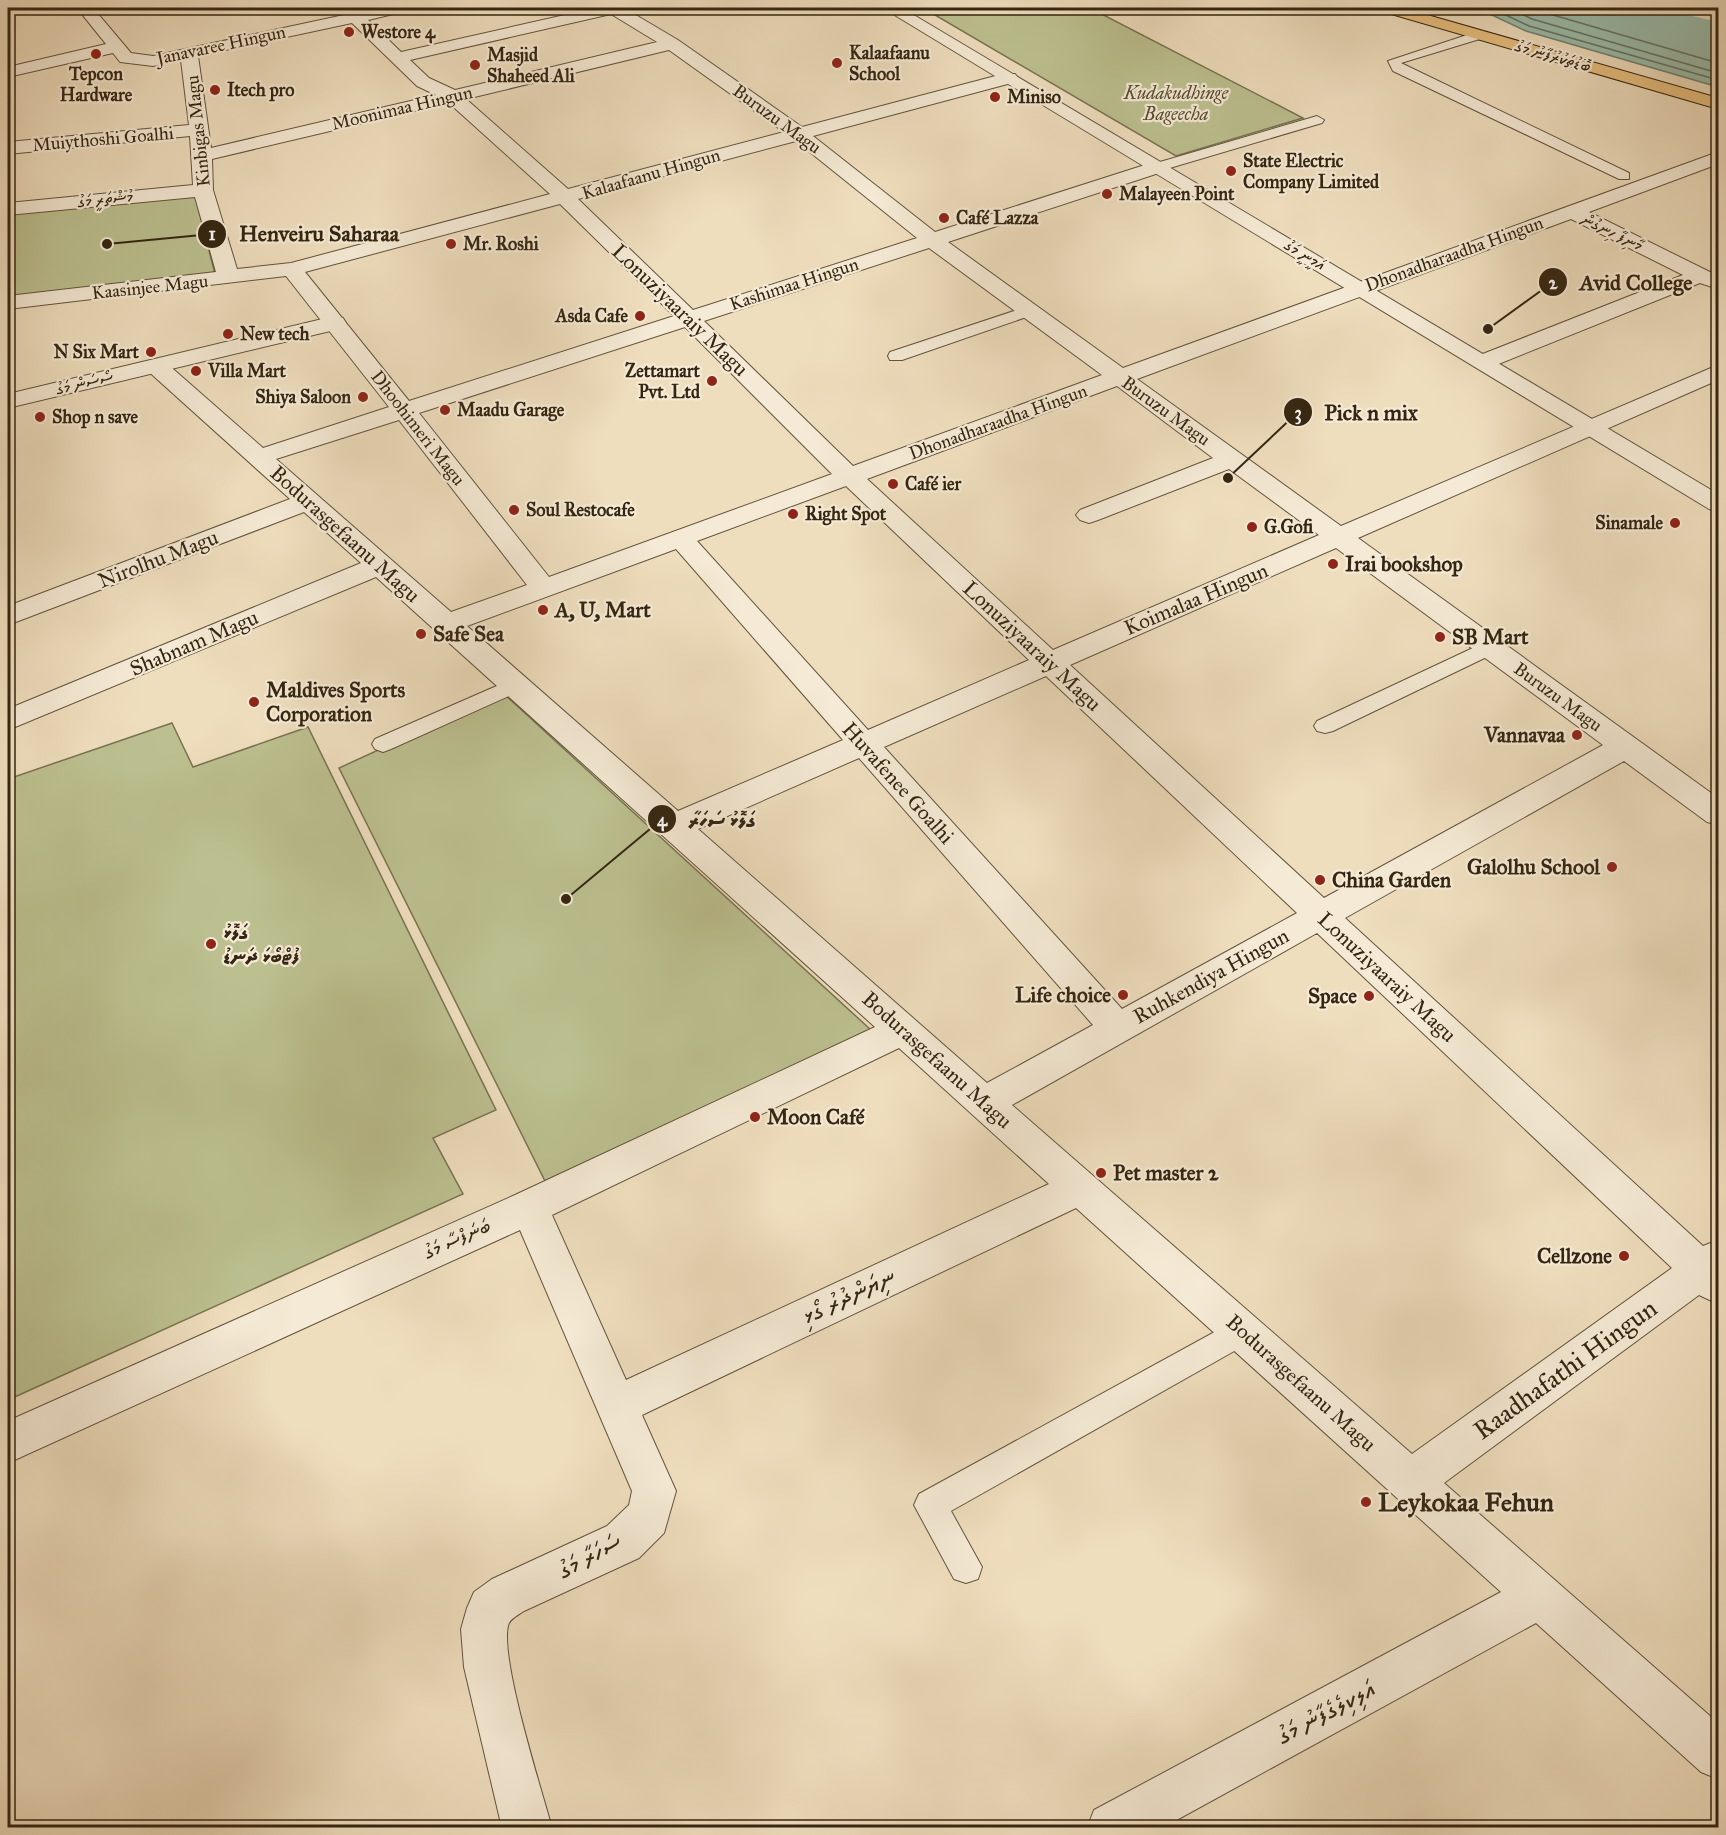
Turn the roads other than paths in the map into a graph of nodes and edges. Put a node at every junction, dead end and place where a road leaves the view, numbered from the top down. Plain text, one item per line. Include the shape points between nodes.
1 (85, 8) edge
2 (400, 8) edge
3 (614, 8) edge
4 (891, 8) edge
5 (1387, 8) edge
6 (351, 12) edge
7 (1479, 34) junction
8 (672, 44) junction
9 (117, 47) junction
10 (189, 53) junction
11 (400, 57) junction
12 (8, 72) edge
13 (1009, 78) junction
14 (452, 96) junction
15 (1719, 104) edge
16 (1317, 120) dead end
17 (199, 130) junction
18 (798, 133) junction
19 (8, 148) edge
20 (202, 156) junction
21 (1719, 158) edge
22 (1158, 167) junction
23 (1624, 176) dead end
24 (203, 190) junction
25 (566, 198) junction
26 (8, 209) edge
27 (1571, 212) junction
28 (932, 240) junction
29 (292, 268) junction
30 (229, 278) junction
31 (1709, 280) edge
32 (1361, 289) junction
33 (8, 303) edge
34 (1029, 311) junction
35 (689, 318) junction
36 (335, 323) junction
37 (896, 356) dead end
38 (1483, 362) junction
39 (156, 366) junction
40 (1719, 372) edge
41 (1120, 377) junction
42 (8, 402) edge
43 (403, 411) junction
44 (1591, 427) junction
45 (259, 457) junction
46 (1232, 459) junction
47 (849, 476) junction
48 (308, 501) junction
49 (1719, 504) edge
50 (1089, 515) dead end
51 (1339, 537) junction
52 (680, 538) junction
53 (380, 565) junction
54 (544, 588) junction
55 (8, 616) edge
56 (446, 624) junction
57 (1490, 647) junction
58 (1050, 663) junction
59 (515, 685) junction
60 (8, 720) edge
61 (1325, 726) dead end
62 (383, 744) dead end
63 (863, 744) junction
64 (1626, 746) junction
65 (1719, 814) edge
66 (674, 826) junction
67 (1321, 915) junction
68 (1117, 1028) junction
69 (903, 1030) junction
70 (985, 1102) junction
71 (1080, 1188) junction
72 (529, 1207) junction
73 (1713, 1271) edge
74 (1242, 1331) junction
75 (617, 1405) junction
76 (8, 1442) edge
77 (1412, 1481) junction
78 (966, 1567) dead end
79 (1540, 1596) junction
80 (1719, 1755) edge
81 (527, 1827) edge
82 (1112, 1827) edge

1 - 9 street
2 - 6 street, Janavaree Hingun
3 - 8 street, Buruzu Magu
3 - 11 street
4 - 13 street, އަމީނީ މަގު
5 - 7 main road, ބޮޑުތަކުރުފާނު މަގު
6 - 10 street, Janavaree Hingun
6 - 11 street, Lonuziyaaraiy Magu
7 - 15 main road, ބޮޑުތަކުރުފާނު މަގު
7 - 23 lane via 1394,61 1398,68
8 - 14 street, Moonimaa Hingun
8 - 18 street, Buruzu Magu
9 - 10 street, Janavaree Hingun via 126,58 139,60
9 - 12 street
10 - 17 street, Kinbigas Magu
11 - 14 street, Lonuziyaaraiy Magu via 423,82
13 - 18 street, Kalaafaanu Hingun
13 - 22 street, އަމީނީ މަގު
14 - 20 street, Moonimaa Hingun
14 - 25 street, Lonuziyaaraiy Magu
16 - 22 lane
17 - 19 street, Muiythoshi Goalhi
17 - 20 street, Kinbigas Magu
18 - 25 street, Kalaafaanu Hingun
18 - 28 street, Buruzu Magu
20 - 24 street, Kinbigas Magu
21 - 27 street, Dhonadharaadha Hingun
22 - 28 street, Kashimaa Hingun
22 - 32 street, އަމީނީ މަގު
24 - 26 street, މުޝްތަރީ މަގު
24 - 30 street, Kinbigas Magu
25 - 29 street, Kalaafaanu Hingun
25 - 35 street, Lonuziyaaraiy Magu
27 - 31 street, މާނިފާ ހިނގުން
27 - 32 street, Dhonadharaadha Hingun
28 - 34 street, Buruzu Magu
28 - 35 street, Kashimaa Hingun
29 - 30 street, Kaasinjee Magu
29 - 36 street, Dhoohimeri Magu
30 - 33 street, Kaasinjee Magu
31 - 38 street
32 - 38 street, އަމީނީ މަގު
32 - 41 street, Dhonadharaadha Hingun
34 - 37 lane
34 - 41 street, Buruzu Magu
35 - 43 street, Kashimaa Hingun
35 - 47 street, Lonuziyaaraiy Magu
36 - 39 street, ސޯސަން މަގު
36 - 43 street, Dhoohimeri Magu
38 - 44 street, އަމީނީ މަގު
39 - 42 street, ސޯސަން މަގު
39 - 45 street, Bodurasgefaanu Magu
40 - 44 street, Koimalaa Hingun
41 - 46 street, Buruzu Magu
41 - 47 street, Dhonadharaadha Hingun
43 - 45 street, Kashimaa Hingun
43 - 54 street, Dhoohimeri Magu
44 - 49 street, އަމީނީ މަގު
44 - 51 street, Koimalaa Hingun
45 - 48 street, Bodurasgefaanu Magu
46 - 50 street
46 - 51 street, Buruzu Magu
47 - 52 street, Dhonadharaadha Hingun
47 - 58 street, Lonuziyaaraiy Magu
48 - 53 street, Bodurasgefaanu Magu
48 - 55 street, Nirolhu Magu
51 - 57 street, Buruzu Magu
51 - 58 street, Koimalaa Hingun
52 - 54 street, Dhonadharaadha Hingun
52 - 63 street, Huvafenee Goalhi
53 - 56 street, Bodurasgefaanu Magu
53 - 60 street, Shabnam Magu
54 - 56 street, Dhonadharaadha Hingun
56 - 59 street, Bodurasgefaanu Magu
57 - 61 lane
57 - 64 street, Buruzu Magu
58 - 63 street, Koimalaa Hingun
58 - 67 street, Lonuziyaaraiy Magu
59 - 62 lane
59 - 66 street, Bodurasgefaanu Magu
63 - 66 street, Koimalaa Hingun
63 - 68 street, Huvafenee Goalhi
64 - 65 street, Buruzu Magu
64 - 67 street, Ruhkendiya Hingun
66 - 69 street, Bodurasgefaanu Magu
67 - 68 street, Ruhkendiya Hingun
67 - 73 street, Lonuziyaaraiy Magu
68 - 70 street, Ruhkendiya Hingun
69 - 70 street, Bodurasgefaanu Magu
69 - 72 street, ބަނަފްސާ މަގު
70 - 71 street, Bodurasgefaanu Magu
71 - 74 street, Bodurasgefaanu Magu
71 - 75 street, ނިޔަންދުރު ގޯޅި
72 - 75 street, ސަހަރާ މަގު
72 - 76 street, ބަނަފްސާ މަގު
73 - 77 street, Raadhafathi Hingun
74 - 77 street, Bodurasgefaanu Magu
74 - 78 lane via 930,1505
75 - 81 street, ސަހަރާ މަގު via 654,1491 648,1517 623,1542 508,1595 490,1608 484,1629 488,1668
77 - 79 street, Bodurasgefaanu Magu
79 - 80 street, Bodurasgefaanu Magu
79 - 82 street, އަލިކިލެގެފާނު މަގު

